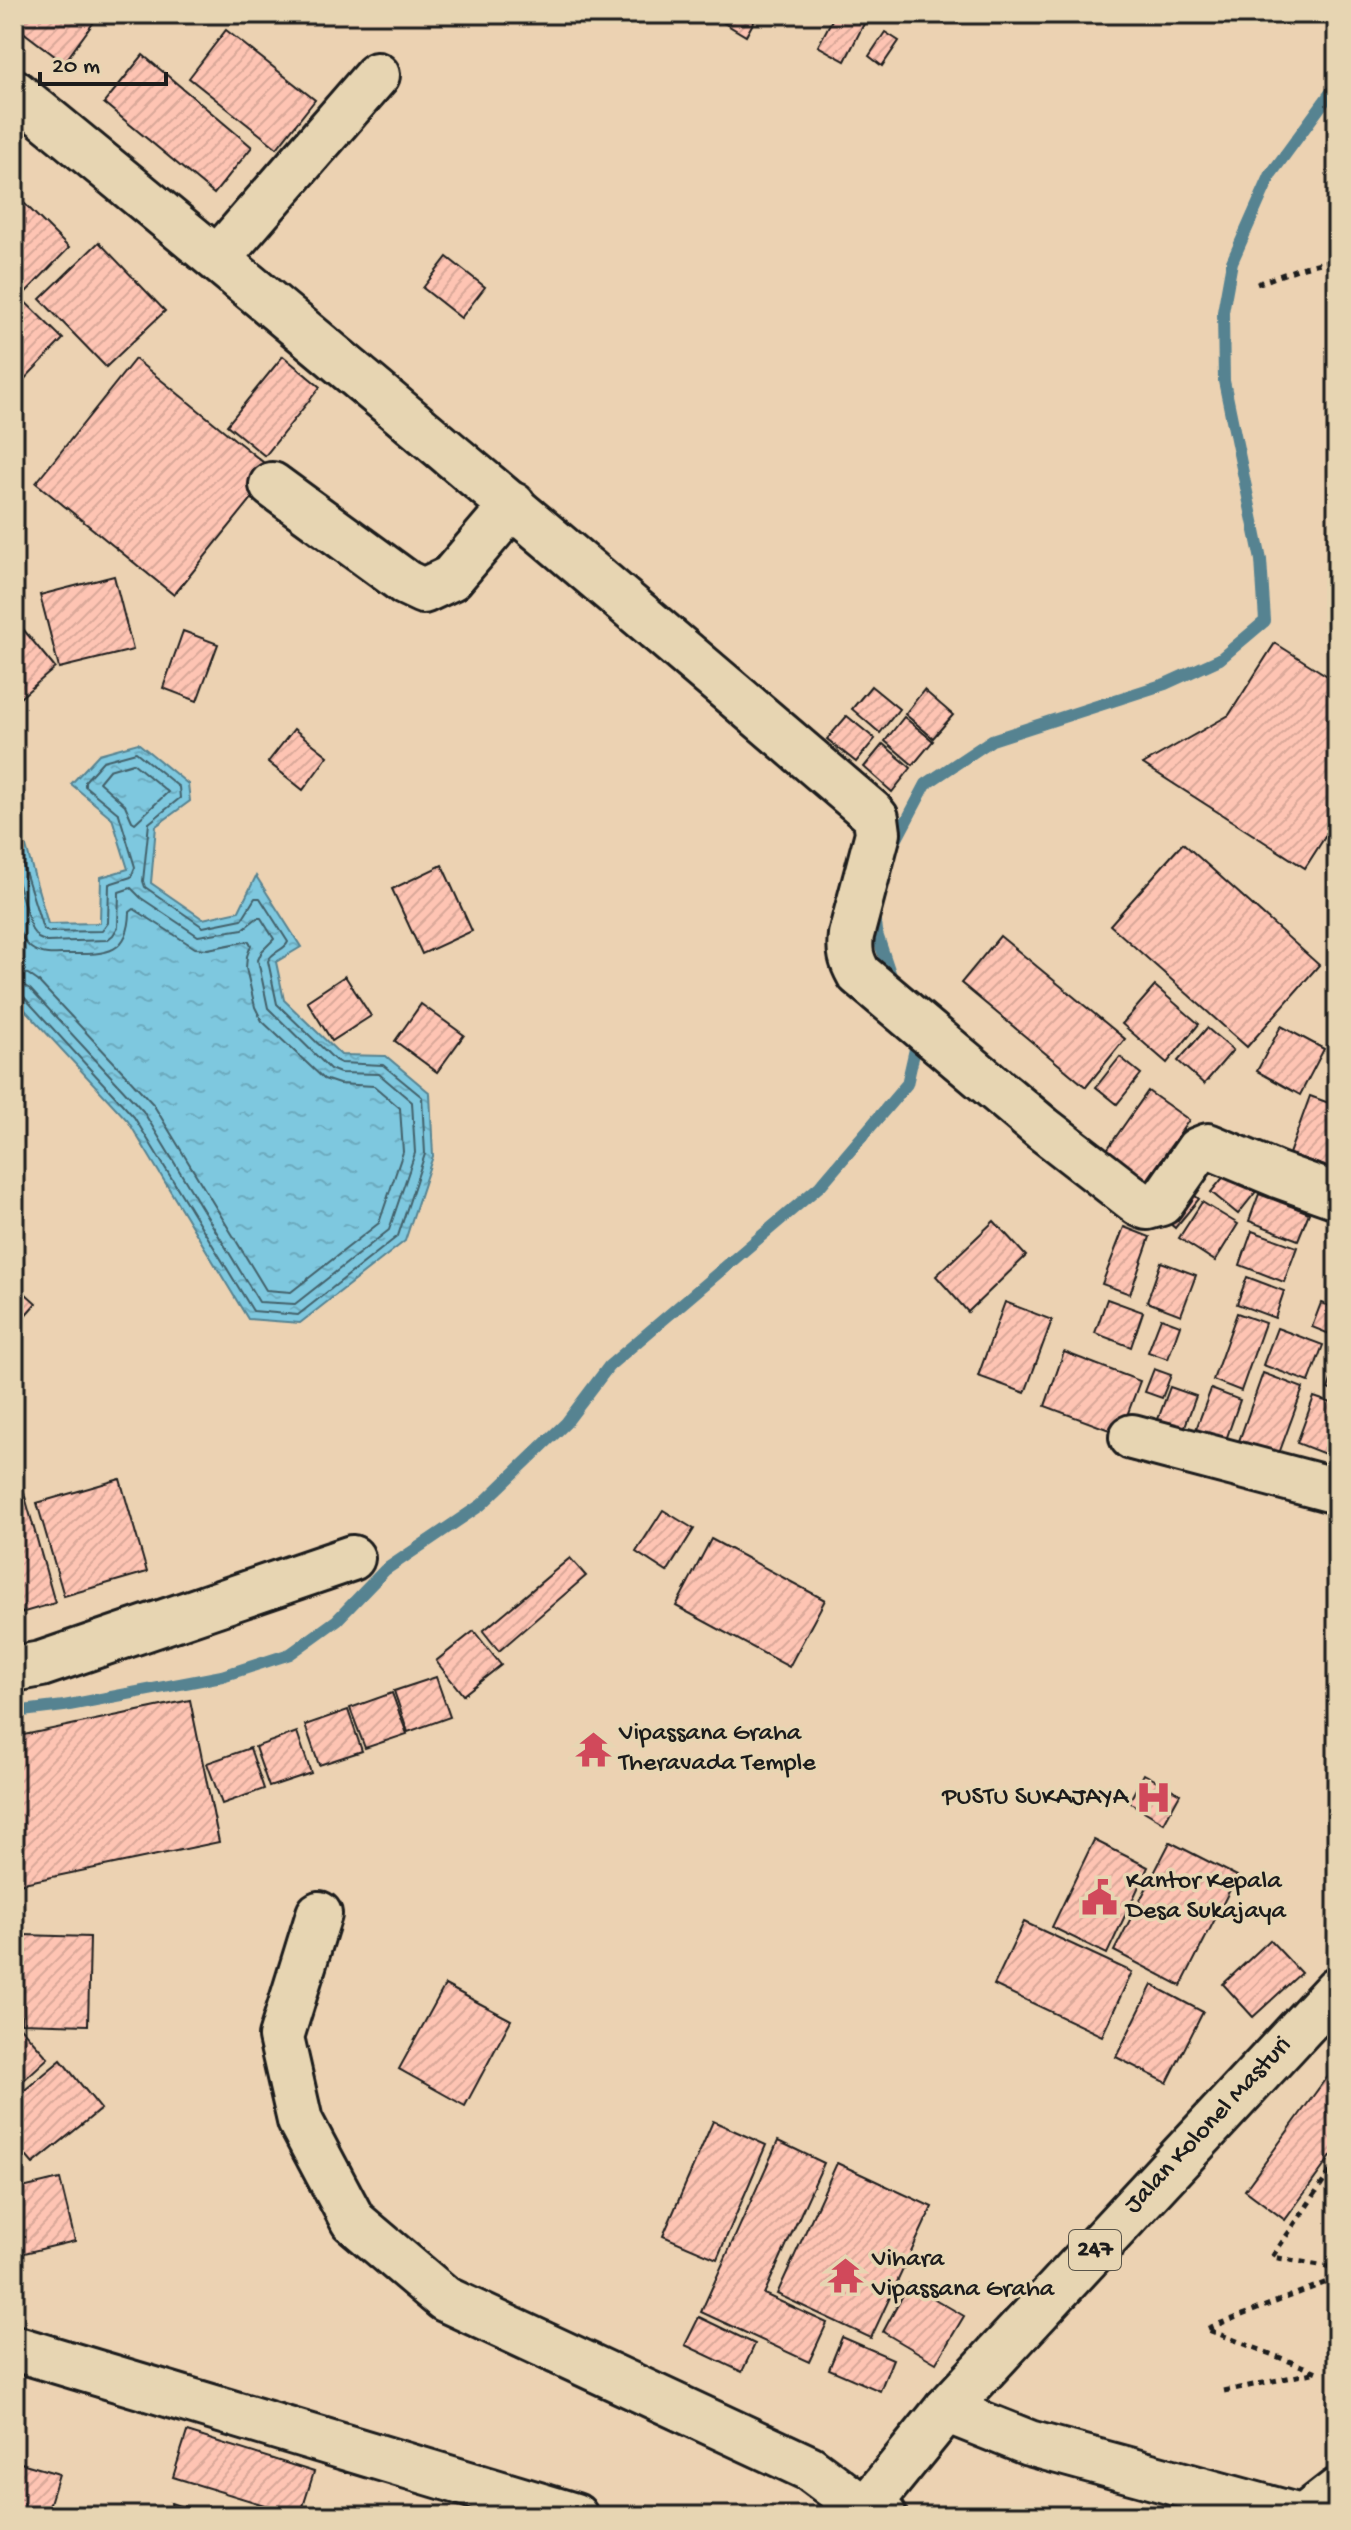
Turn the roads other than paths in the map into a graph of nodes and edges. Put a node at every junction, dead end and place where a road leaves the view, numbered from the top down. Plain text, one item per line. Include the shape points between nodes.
1 (377, 75) dead end
2 (14, 92) edge
3 (218, 258) junction
4 (272, 485) dead end
5 (513, 505) junction
6 (1337, 1196) edge
7 (1132, 1437) dead end
8 (1337, 1491) edge
9 (352, 1558) dead end
10 (14, 1669) edge
11 (319, 1914) dead end
12 (1337, 1989) edge
13 (14, 2348) edge
14 (946, 2410) junction
15 (1337, 2491) edge
16 (869, 2514) edge
17 (575, 2516) edge
18 (1297, 2516) edge
19 (1305, 2516) edge

1 - 3 street
2 - 3 street
3 - 5 street
4 - 5 street via 423,591 451,578
5 - 6 street via 876,818 878,833 851,935 852,961 859,974 1042,1128 1147,1207 1161,1203 1198,1150 1208,1146
7 - 8 street
9 - 10 street
11 - 16 street via 281,2037 300,2121 353,2221 445,2299 809,2468
12 - 14 street, Jalan Kolonel Masturi / 247
13 - 17 street
14 - 16 street, Jalan Kolonel Masturi / 247
14 - 18 street via 1029,2443
15 - 19 street

